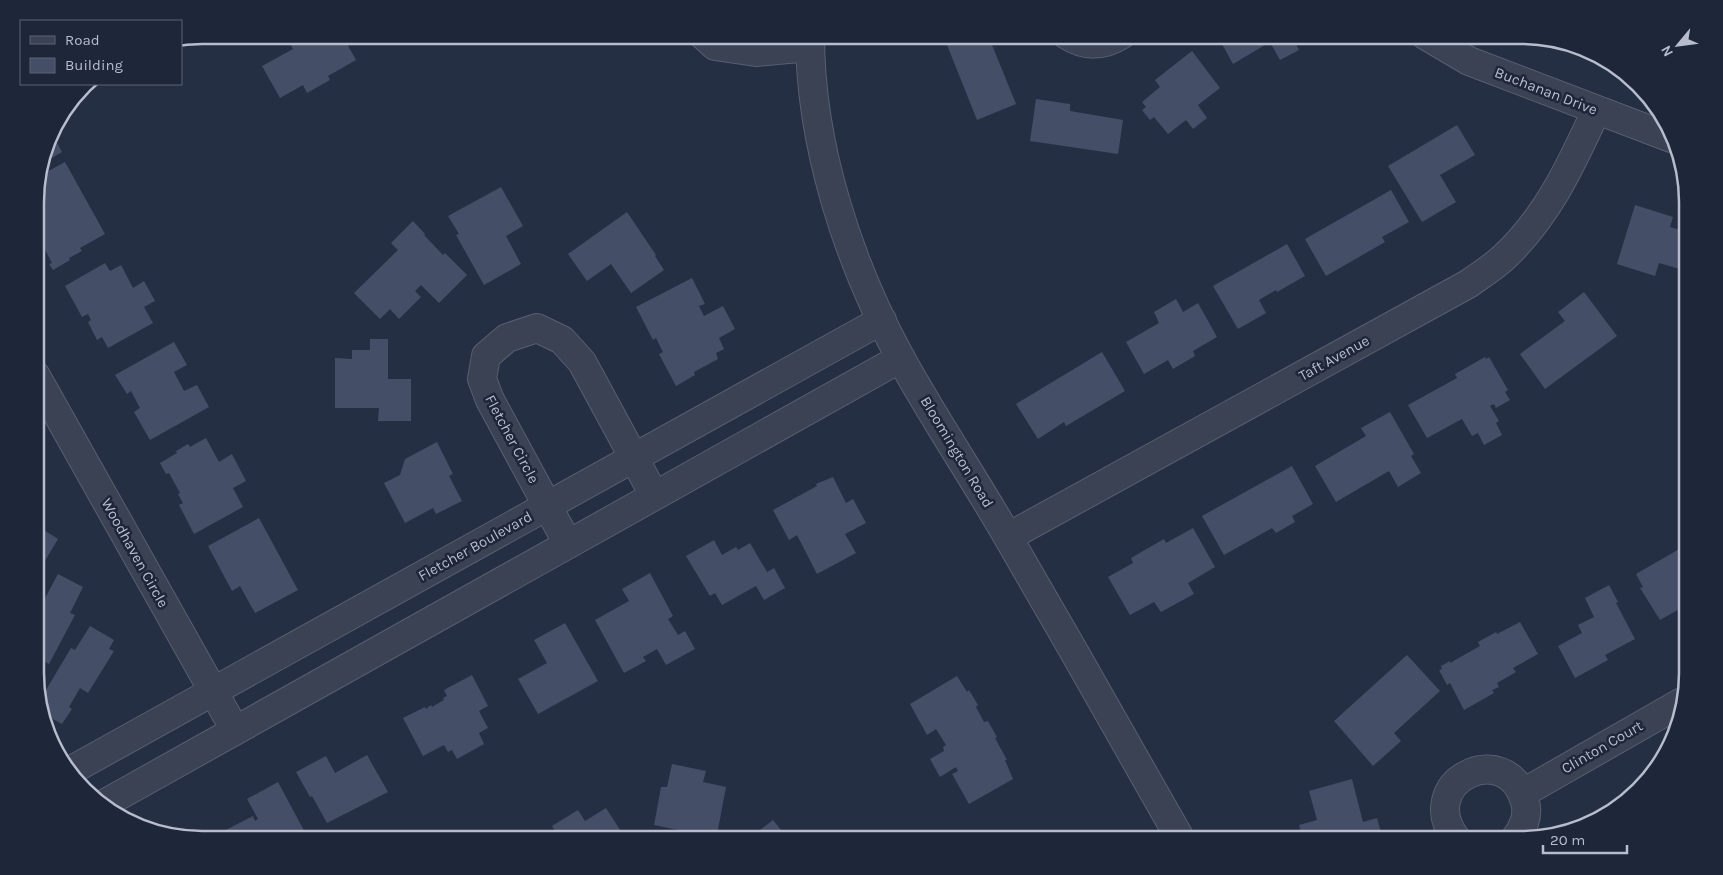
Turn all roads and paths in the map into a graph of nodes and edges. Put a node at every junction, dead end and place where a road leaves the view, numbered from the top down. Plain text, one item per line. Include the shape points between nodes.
1 (713, 44) edge
2 (795, 44) edge
3 (810, 44) edge
4 (1440, 44) edge
5 (1596, 111) junction
6 (1664, 136) edge
7 (882, 320) junction
8 (901, 358) junction
9 (44, 390) edge
10 (634, 458) junction
11 (654, 495) junction
12 (547, 506) junction
13 (1008, 537) junction
14 (568, 544) junction
15 (213, 691) junction
16 (1676, 706) edge
17 (235, 730) junction
18 (75, 768) edge
19 (1523, 793) junction
20 (109, 801) edge
21 (1176, 831) edge
22 (1450, 831) edge
23 (1521, 831) edge

1 - 2 street via 756,52
3 - 7 street, Bloomington Road via 817,117 830,180 852,251
4 - 5 street, Buchanan Drive via 1469,61
5 - 6 street, Buchanan Drive
5 - 13 street, Taft Avenue via 1552,199 1530,229 1501,260 1468,284
7 - 8 street, Bloomington Road
7 - 10 street, Fletcher Boulevard
8 - 11 street
8 - 13 street, Bloomington Road
9 - 15 street, Woodhaven Circle
10 - 11 street, Fletcher Circle
10 - 12 street, Fletcher Boulevard
10 - 12 street, Fletcher Circle via 582,362 562,340 537,328 507,338 486,356 482,379
11 - 14 street
12 - 14 street, Fletcher Circle
12 - 15 street, Fletcher Boulevard
13 - 21 street, Bloomington Road
14 - 17 street
15 - 17 street, Woodhaven Circle
15 - 18 street, Fletcher Boulevard
16 - 19 street, Clinton Court
17 - 20 street
19 - 22 street via 1505,774 1480,769 1468,773 1449,790 1445,802
19 - 23 street via 1527,806

